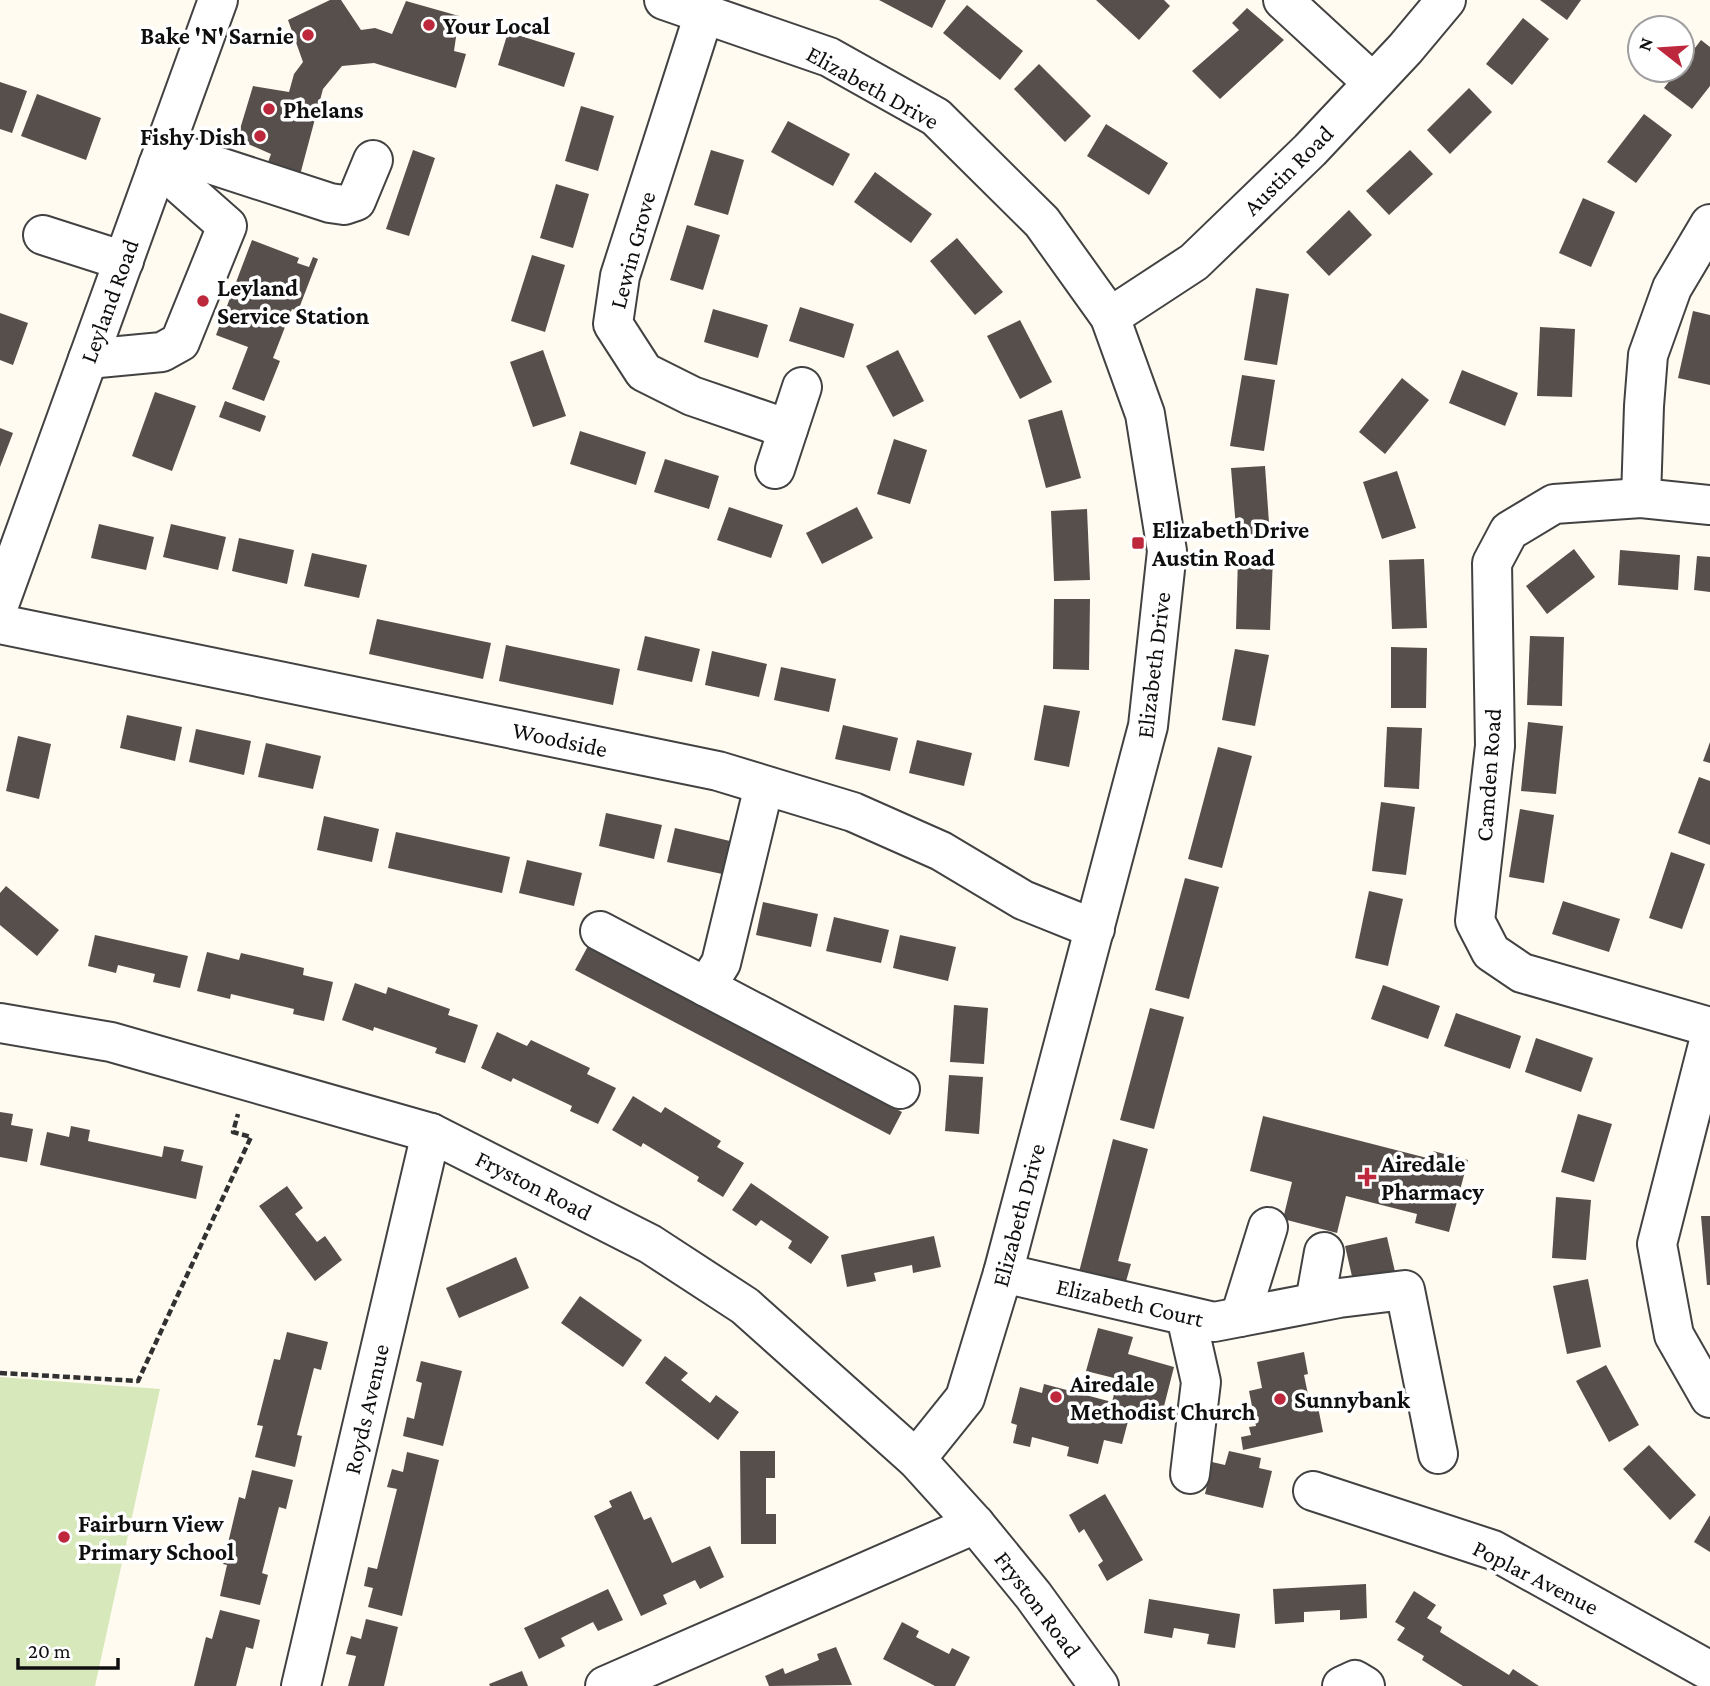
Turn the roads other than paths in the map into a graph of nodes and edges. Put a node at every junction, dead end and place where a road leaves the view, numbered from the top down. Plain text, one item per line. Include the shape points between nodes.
1 (218, 0) edge
2 (664, 0) edge
3 (1283, 0) edge
4 (1446, 0) edge
5 (704, 14) junction
6 (1373, 82) junction
7 (161, 157) junction
8 (373, 160) dead end
9 (1710, 223) edge
10 (43, 235) dead end
11 (124, 261) junction
12 (1110, 317) junction
13 (88, 359) junction
14 (802, 387) dead end
15 (788, 429) junction
16 (775, 469) dead end
17 (1641, 498) junction
18 (1710, 505) edge
19 (0, 602) edge
20 (0, 624) edge
21 (764, 786) junction
22 (1095, 929) junction
23 (600, 931) dead end
24 (706, 987) junction
25 (0, 1023) edge
26 (1710, 1027) edge
27 (1710, 1037) edge
28 (900, 1089) dead end
29 (431, 1133) junction
30 (1268, 1227) dead end
31 (1324, 1252) dead end
32 (1003, 1273) junction
33 (1327, 1300) junction
34 (1186, 1316) junction
35 (1240, 1317) junction
36 (1710, 1398) edge
37 (1438, 1454) dead end
38 (916, 1460) junction
39 (1190, 1474) dead end
40 (1313, 1491) dead end
41 (975, 1524) junction
42 (1710, 1671) edge
43 (301, 1686) edge
44 (605, 1686) edge
45 (1099, 1686) edge
46 (1342, 1686) edge
47 (1366, 1686) edge

1 - 7 street, Leyland Road
2 - 5 street, Elizabeth Drive
3 - 6 street
4 - 6 street, Austin Road
5 - 12 street, Elizabeth Drive via 829,57 936,117 1042,222
5 - 15 street, Lewin Grove via 620,276 613,324 644,372 692,396
6 - 12 street, Austin Road via 1194,262
7 - 8 street via 344,205 356,201
7 - 11 street, Leyland Road
7 - 13 street via 227,226 180,342 162,352
9 - 17 street via 1672,288 1648,355
10 - 11 street
11 - 13 street, Leyland Road
12 - 22 street, Elizabeth Drive via 1145,414 1167,551 1148,726
13 - 19 street, Leyland Road
14 - 15 street
15 - 16 street
17 - 18 street, Camden Road
17 - 26 street, Camden Road via 1554,504 1509,531 1492,563 1495,746 1475,921 1491,952 1522,973
20 - 21 street, Woodside via 718,771
21 - 22 street, Woodside via 853,812 941,851 1023,900
21 - 24 street via 721,963
22 - 32 street, Elizabeth Drive
23 - 24 street
24 - 28 street
25 - 29 street, Fryston Road via 111,1042
27 - 36 street via 1657,1244 1674,1335
29 - 38 street, Fryston Road via 650,1244 745,1306
29 - 43 street, Royds Avenue
30 - 35 street
31 - 33 street
32 - 34 street, Elizabeth Court
32 - 38 street, Elizabeth Drive via 965,1398
33 - 35 street, Elizabeth Court
33 - 37 street, Elizabeth Court via 1405,1290
34 - 35 street, Elizabeth Court via 1214,1322
34 - 39 street via 1201,1382
38 - 41 street, Fryston Road
40 - 42 street, Poplar Avenue via 1493,1550
41 - 44 street
41 - 45 street, Fryston Road
46 - 47 street via 1355,1680

